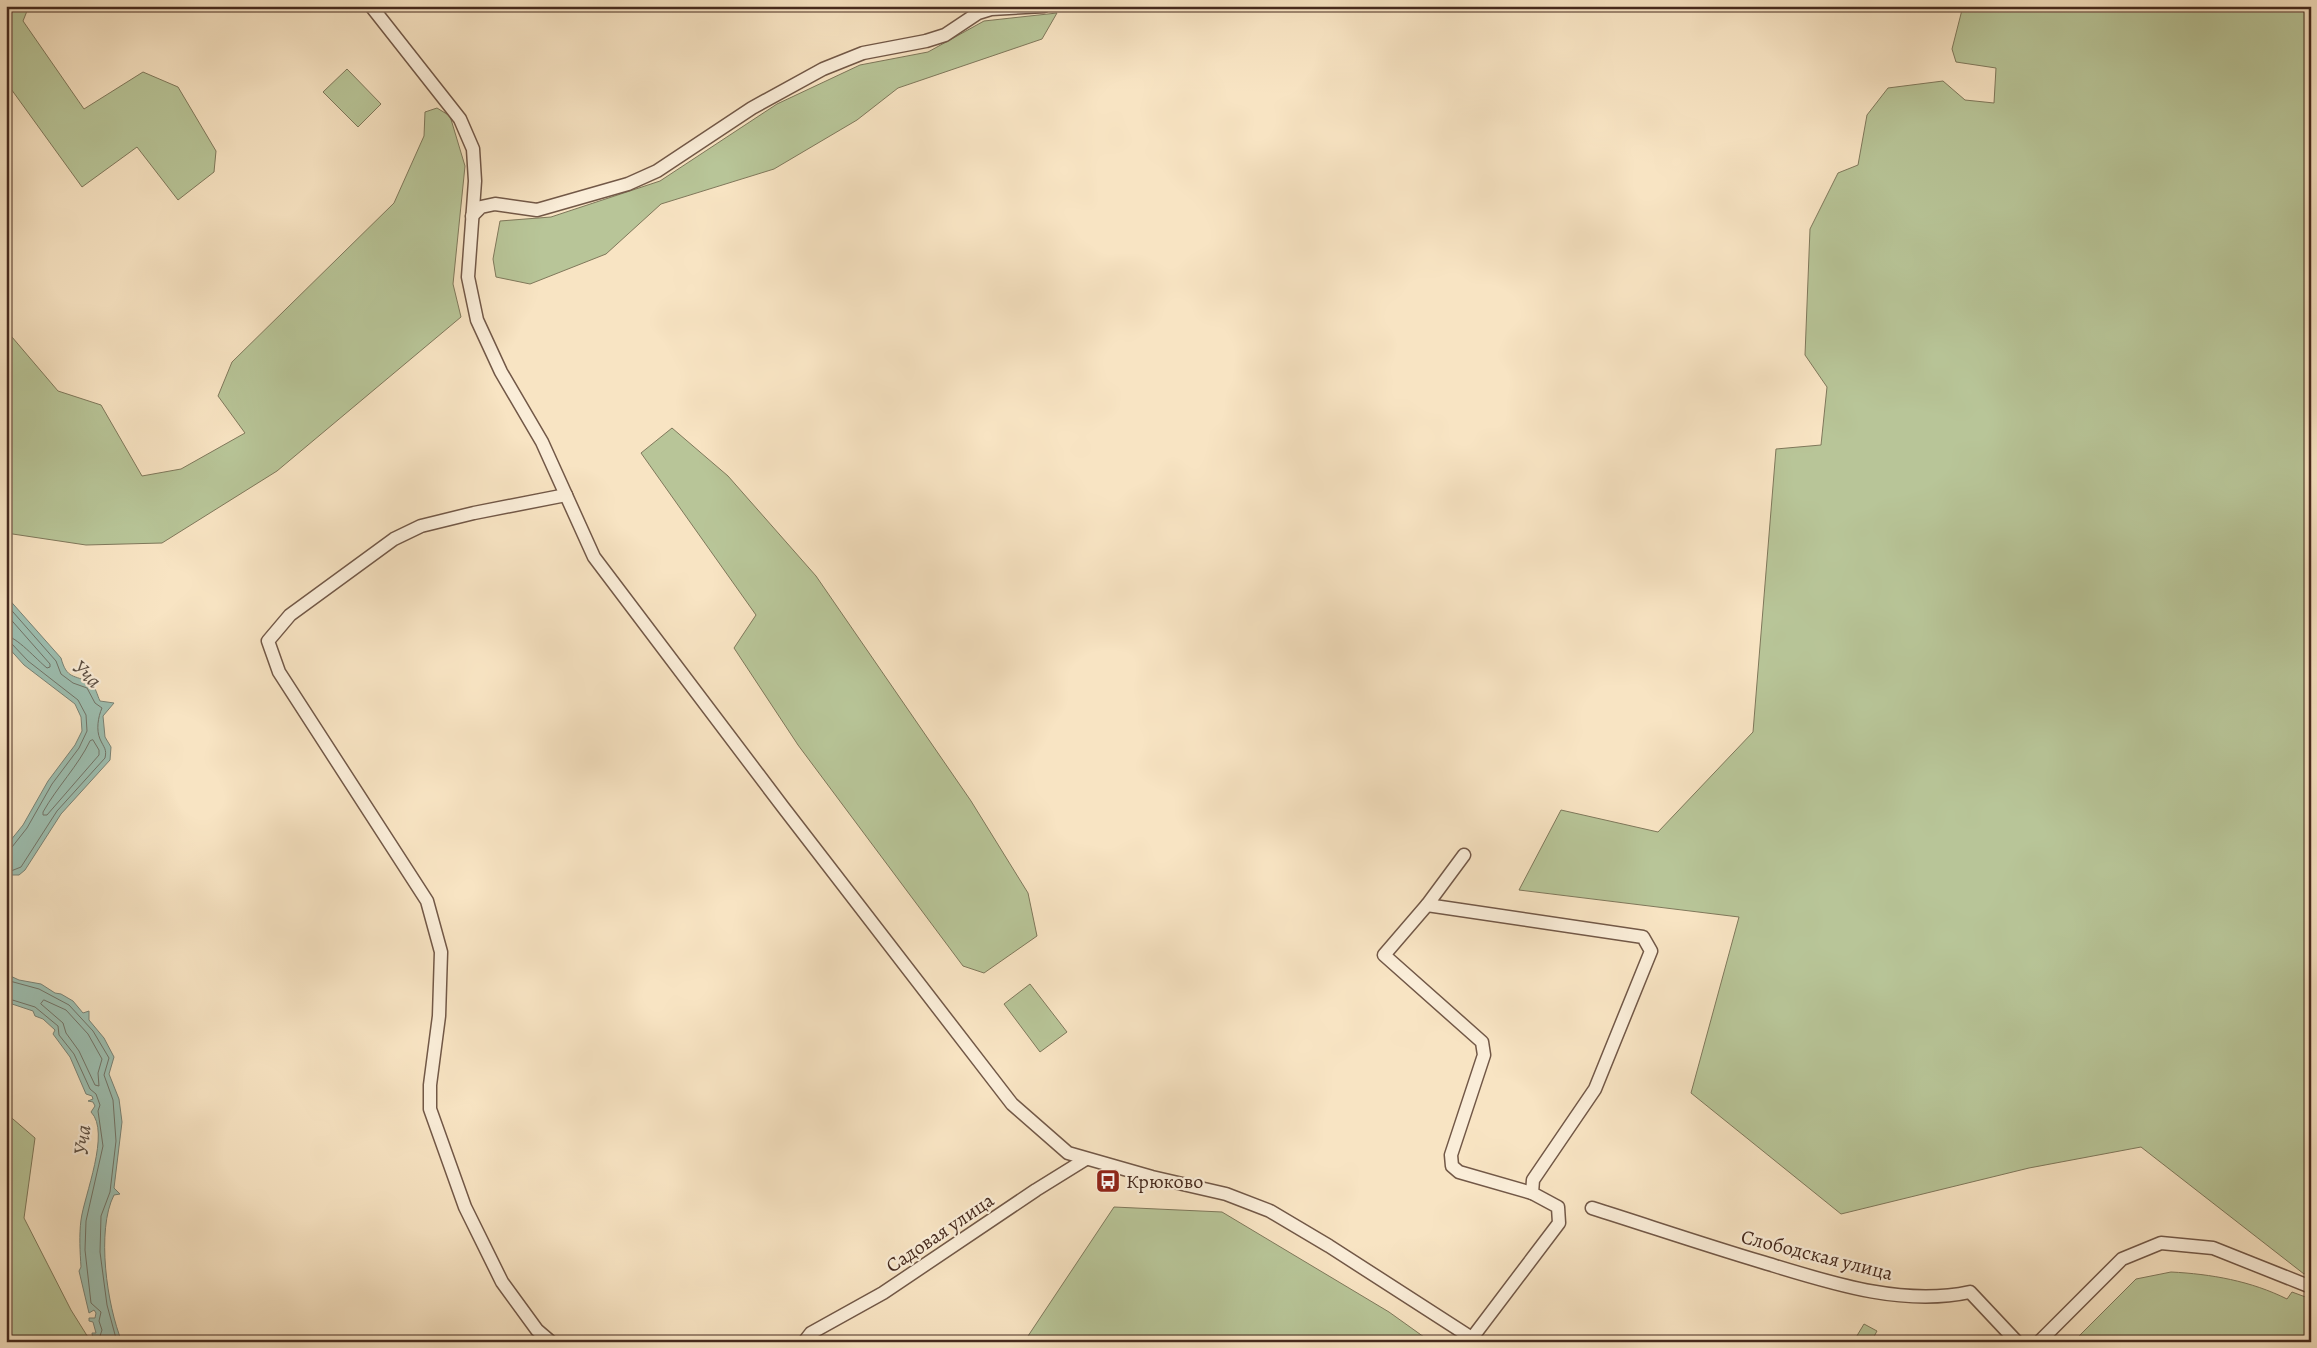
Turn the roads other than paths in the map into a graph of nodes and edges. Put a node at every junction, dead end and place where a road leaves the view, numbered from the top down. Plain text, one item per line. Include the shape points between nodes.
1 (371, 6) edge
2 (1044, 6) edge
3 (472, 216) junction
4 (566, 495) junction
5 (1464, 855) dead end
6 (1427, 905) junction
7 (1086, 1159) junction
8 (1532, 1193) junction
9 (1592, 1208) dead end
10 (2311, 1287) edge
11 (808, 1338) edge
12 (1475, 1340) edge
13 (551, 1342) edge
14 (2018, 1342) edge
15 (2039, 1342) edge

1 - 3 street via 460,119 473,149
2 - 3 street via 991,9 978,13 945,35 863,53 823,69 752,108 657,171 628,184 537,210 495,204 481,207
3 - 4 street via 468,277 477,320 501,372 542,442
4 - 7 street via 594,557 1012,1104 1068,1153
4 - 13 street via 421,526 394,539 290,614 268,641 279,672 427,901 440,952 439,1016 430,1109 466,1208 502,1282 537,1330
5 - 6 street
6 - 8 street via 1384,955 1482,1042 1484,1055 1451,1155 1452,1166 1459,1172
6 - 8 street via 1643,937 1651,952 1595,1089 1533,1180
7 - 11 street, Садовая улица via 883,1293
7 - 12 street via 1226,1194 1270,1212
8 - 12 street via 1558,1207 1559,1223
9 - 14 street, Слободская улица via 1848,1286 1889,1295 1948,1297 1970,1292
10 - 15 street via 2213,1248 2161,1243 2122,1259

